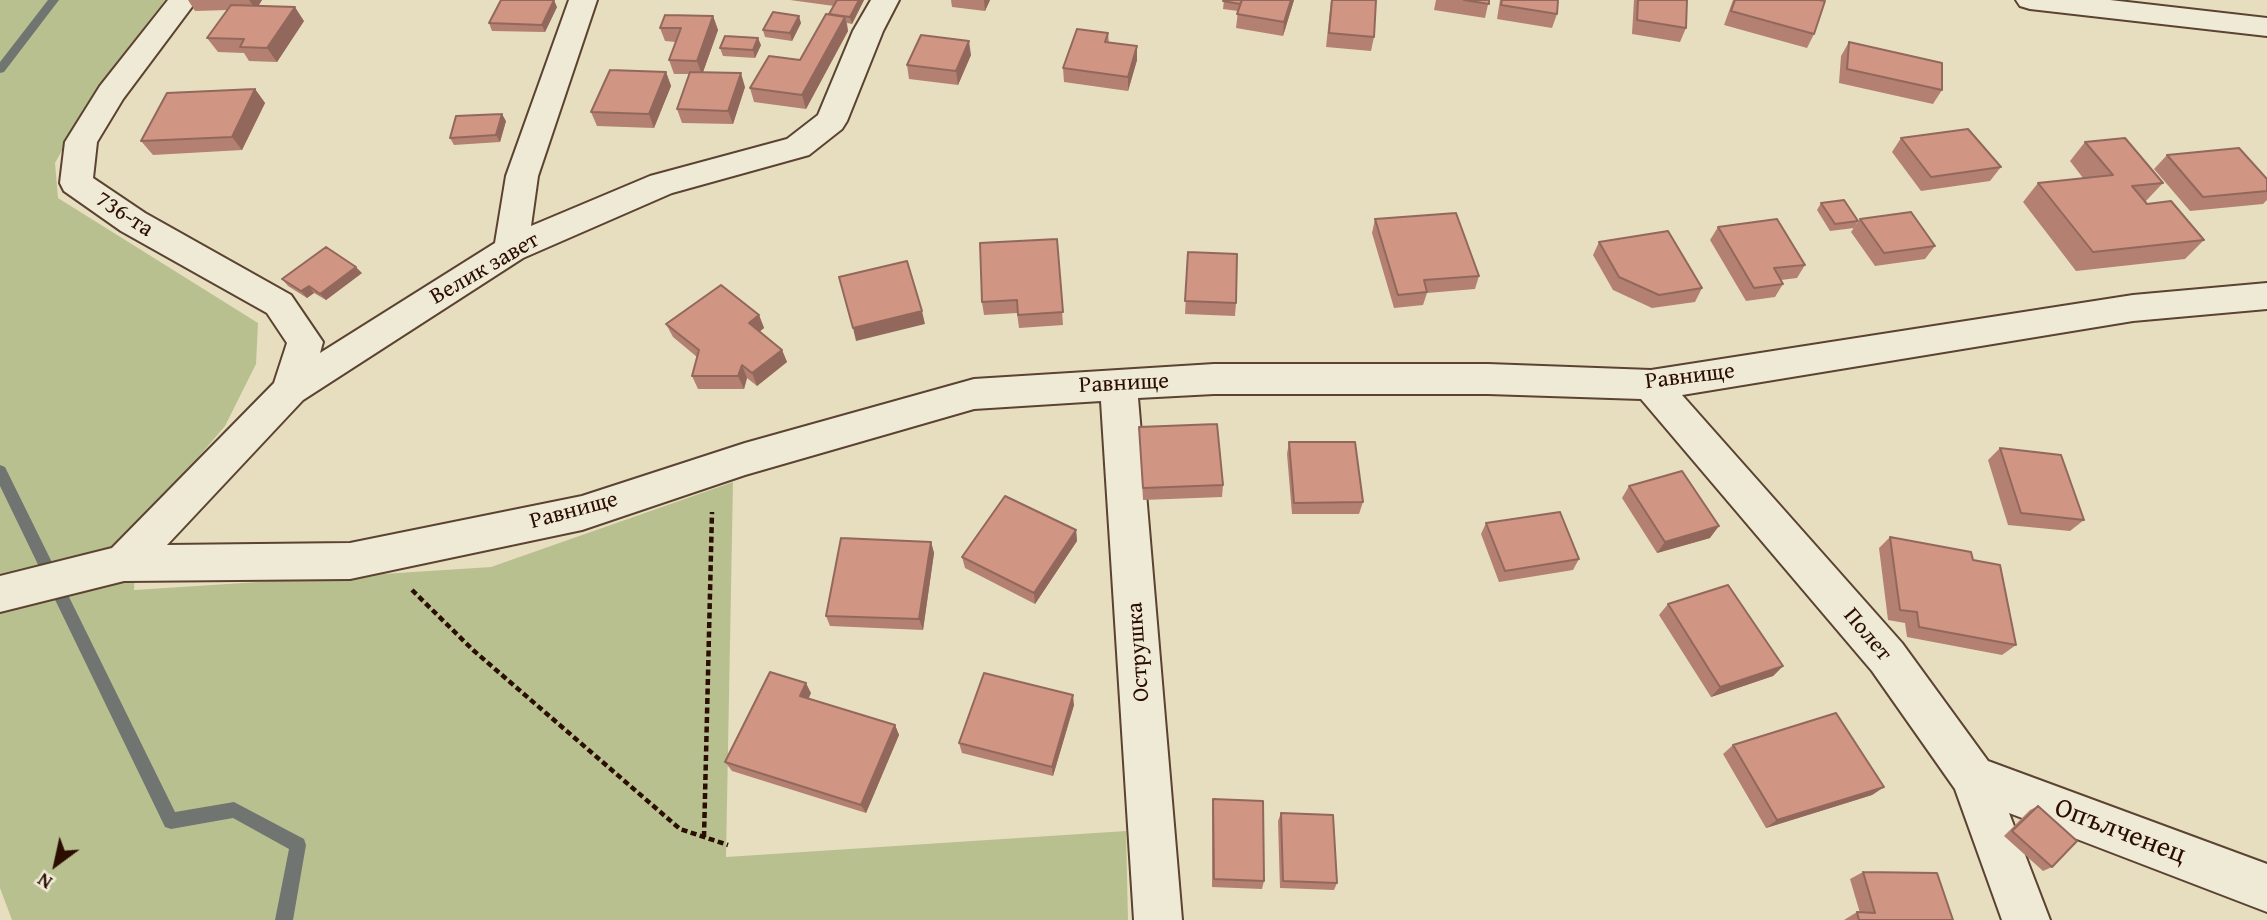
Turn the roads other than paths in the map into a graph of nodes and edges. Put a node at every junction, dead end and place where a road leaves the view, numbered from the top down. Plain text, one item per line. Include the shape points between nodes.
1 (183, 0) edge
2 (583, 0) edge
3 (885, 0) edge
4 (2030, 0) edge
5 (2267, 27) edge
6 (511, 249) junction
7 (2267, 296) edge
8 (1118, 384) junction
9 (1651, 385) junction
10 (290, 390) junction
11 (124, 564) junction
12 (1, 594) edge
13 (1973, 777) junction
14 (2267, 888) edge
15 (1158, 920) edge
16 (2026, 920) edge

1 - 10 street, 736-та via 111,93 80,142 76,183 133,222 279,304 305,342
2 - 6 street via 522,176
3 - 6 street, Велик завет via 831,121 798,147 662,184
4 - 5 street
6 - 10 street, Велик завет
7 - 9 street, Равнище via 2133,308
8 - 9 street, Равнище via 1214,379 1488,379
8 - 11 street, Равнище via 974,394 713,469 582,513 350,561
8 - 15 street, Острушка
9 - 13 street, Полет via 1887,657
10 - 11 street, Велик завет
11 - 12 street, Равнище
13 - 14 street, Опълченец
13 - 16 street, Полет

